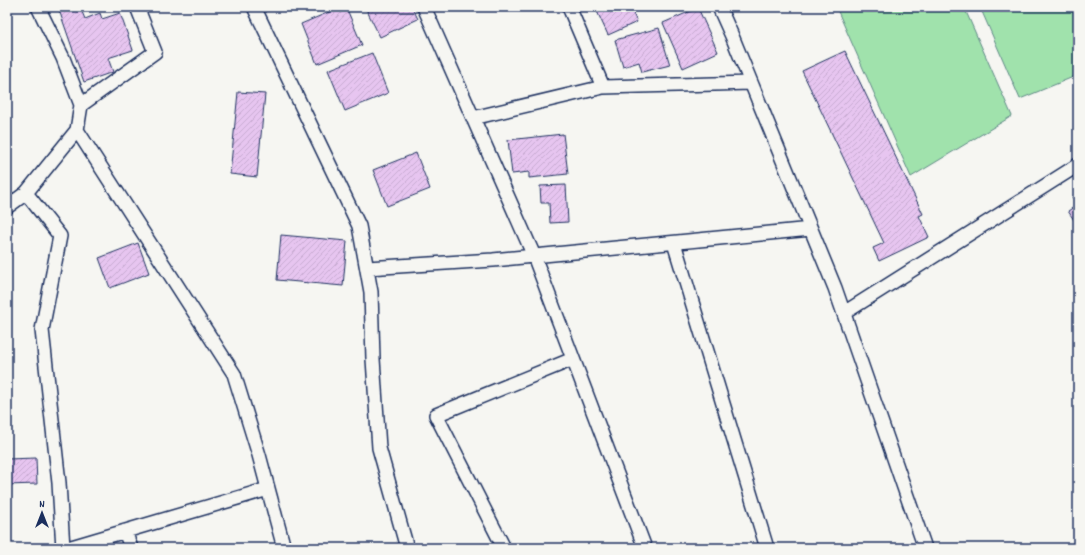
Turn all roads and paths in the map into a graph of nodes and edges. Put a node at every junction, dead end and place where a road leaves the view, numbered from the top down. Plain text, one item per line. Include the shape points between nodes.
1 (38, 7) edge
2 (137, 7) edge
3 (254, 7) edge
4 (424, 7) edge
5 (569, 7) edge
6 (718, 7) edge
7 (751, 83) junction
8 (603, 87) junction
9 (81, 105) junction
10 (473, 118) junction
11 (77, 130) junction
12 (1078, 165) edge
13 (26, 193) junction
14 (7, 207) edge
15 (811, 229) junction
16 (674, 242) junction
17 (534, 256) junction
18 (367, 268) junction
19 (844, 313) junction
20 (572, 359) junction
21 (268, 489) junction
22 (125, 531) junction
23 (63, 548) edge
24 (68, 548) edge
25 (131, 548) edge
26 (284, 548) edge
27 (407, 548) edge
28 (504, 548) edge
29 (645, 548) edge
30 (767, 548) edge
31 (925, 548) edge

1 - 9 street via 63,58
2 - 9 street via 155,52
3 - 18 street via 359,226
4 - 10 street
5 - 8 street
6 - 7 street
7 - 8 street
7 - 15 street
8 - 10 street
9 - 11 street
10 - 17 street
11 - 13 street
11 - 21 street via 234,374
12 - 19 street
13 - 14 street
13 - 23 street via 60,236 42,330 59,483
15 - 16 street
15 - 19 street
16 - 17 street
16 - 30 street
17 - 18 street
17 - 20 street
18 - 27 street via 371,292 372,359 379,448
19 - 31 street
20 - 28 street via 436,415
20 - 29 street
21 - 22 street
21 - 26 street
22 - 24 street
22 - 25 street

